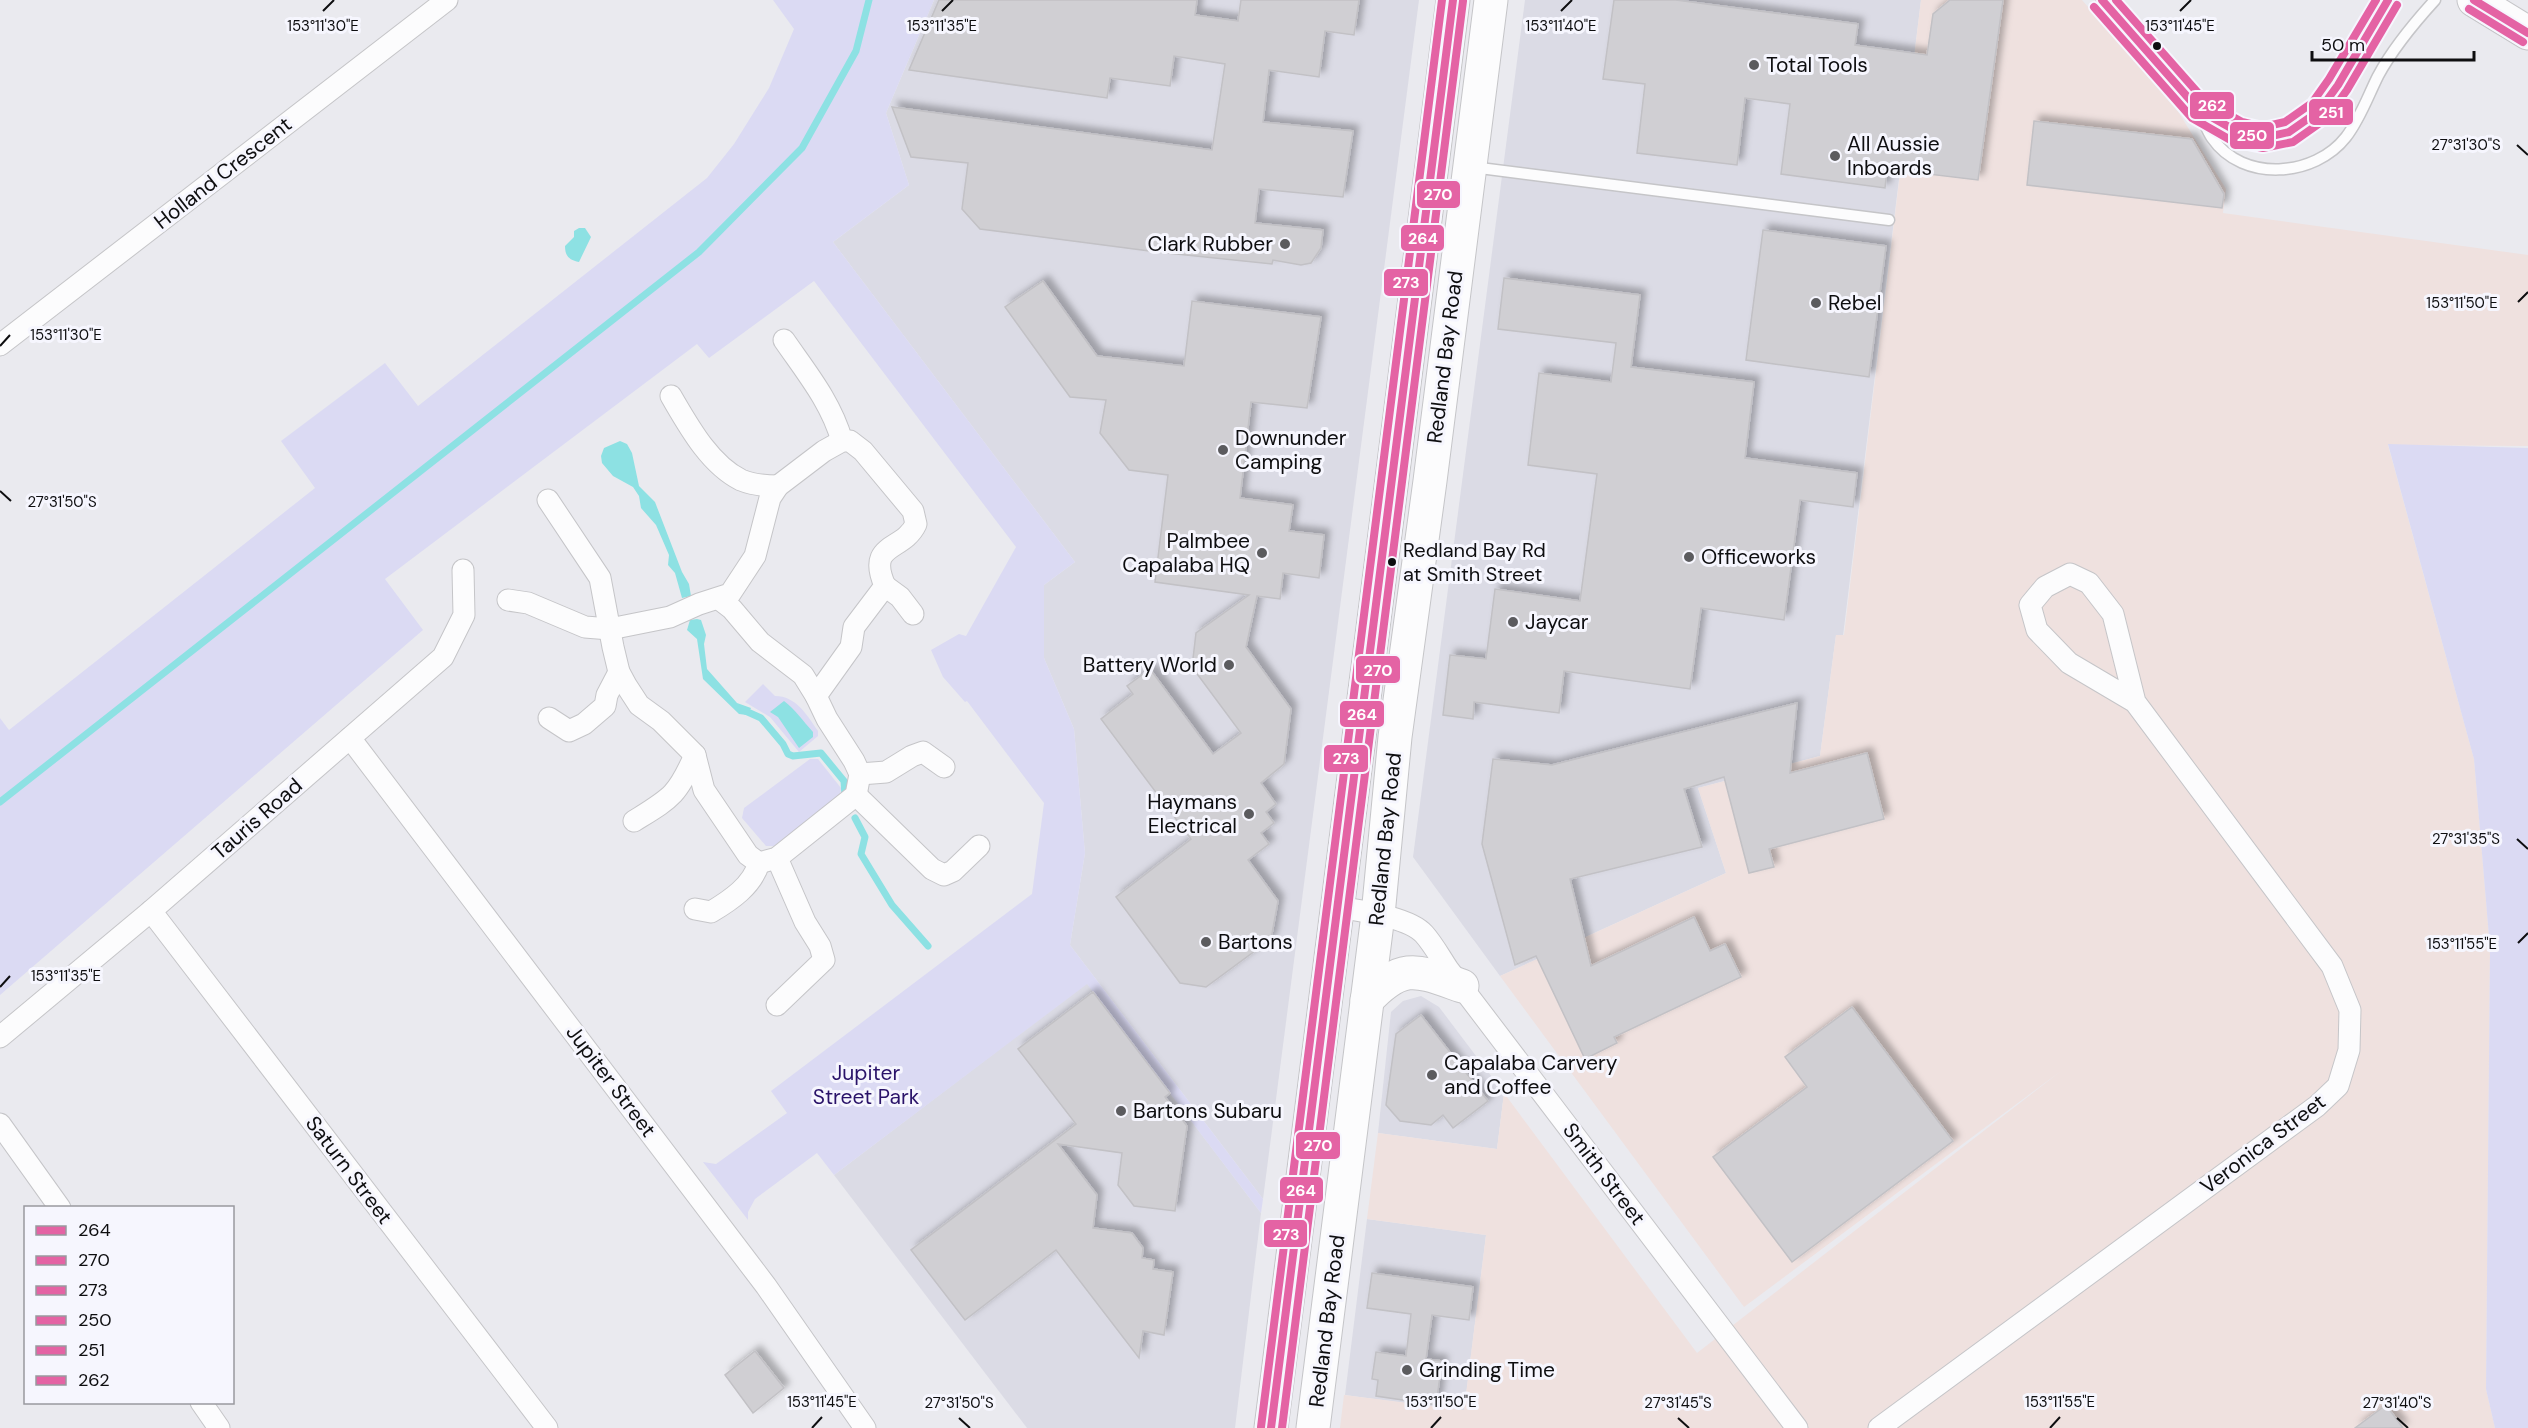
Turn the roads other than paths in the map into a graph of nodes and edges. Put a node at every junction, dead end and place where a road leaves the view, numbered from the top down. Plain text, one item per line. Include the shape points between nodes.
1 (447, 0) edge
2 (1453, 0) edge
3 (1491, 0) edge
4 (2102, 0) edge
5 (2388, 0) edge
6 (2435, 0) edge
7 (2474, 0) edge
8 (2528, 33) edge
9 (2199, 110) junction
10 (1433, 161) junction
11 (1469, 166) junction
12 (1888, 220) dead end
13 (784, 340) dead end
14 (0, 345) edge
15 (671, 396) dead end
16 (842, 441) junction
17 (778, 486) junction
18 (549, 500) dead end
19 (463, 570) dead end
20 (885, 586) junction
21 (719, 599) junction
22 (508, 600) dead end
23 (913, 614) dead end
24 (610, 629) junction
25 (620, 672) junction
26 (816, 696) junction
27 (2135, 702) junction
28 (639, 705) junction
29 (605, 706) junction
30 (549, 718) dead end
31 (350, 738) junction
32 (695, 755) junction
33 (944, 767) dead end
34 (858, 785) junction
35 (668, 799) junction
36 (711, 801) junction
37 (634, 821) dead end
38 (979, 846) dead end
39 (768, 861) junction
40 (1338, 907) junction
41 (695, 909) dead end
42 (151, 911) junction
43 (1378, 915) junction
44 (1462, 986) junction
45 (1367, 1000) junction
46 (777, 1005) dead end
47 (0, 1038) edge
48 (0, 1124) edge
49 (59, 1206) edge
50 (202, 1404) edge
51 (219, 1428) edge
52 (547, 1428) edge
53 (865, 1428) edge
54 (1271, 1428) edge
55 (1313, 1428) edge
56 (1797, 1428) edge
57 (1879, 1428) edge

1 - 14 street, Holland Crescent
2 - 10 main road, Redland Bay Road
3 - 11 main road, Redland Bay Road
4 - 9 lane
5 - 9 lane via 2328,100 2304,123 2275,136 2250,136
6 - 9 lane via 2388,61 2345,138 2324,158 2272,170 2244,163 2211,137
7 - 8 main road
10 - 11 main road
10 - 40 main road, Redland Bay Road
11 - 12 lane
11 - 43 main road, Redland Bay Road via 1395,737
13 - 16 street via 825,400
15 - 17 street via 705,448 723,467 760,486
16 - 17 street
16 - 20 street via 850,441 863,451 913,511 916,524 912,532 880,556 879,571
17 - 21 street via 770,498 755,556 730,594
18 - 24 street via 600,578
19 - 31 street, Tauris Road via 464,615 443,657
20 - 23 street
20 - 26 street via 855,627 851,647
21 - 24 street via 670,617
21 - 26 street via 760,642 803,675
22 - 24 street via 528,603 585,627
24 - 25 street
25 - 28 street
25 - 29 street
26 - 34 street via 854,761
27 - 27 street, Veronica Street via 2113,614 2089,583 2070,574 2045,586 2030,605 2037,630 2069,663
27 - 57 street, Veronica Street via 2332,966 2350,1010 2349,1050 2338,1086 2307,1113
28 - 29 street
28 - 32 street
29 - 30 street via 569,731
31 - 42 street, Tauris Road
31 - 53 street, Jupiter Street via 766,1286
32 - 35 street via 682,784
32 - 36 street
33 - 34 street via 924,752
34 - 38 street via 932,869 944,875 953,871
34 - 39 street
35 - 36 street
35 - 37 street
36 - 39 street via 748,855
39 - 41 street via 726,903 711,912
39 - 46 street via 820,946 824,960
40 - 43 street, Smith Street
40 - 54 main road, Redland Bay Road
42 - 47 street, Tauris Road
42 - 52 street, Saturn Street
43 - 44 street, Smith Street via 1423,932
43 - 45 main road, Redland Bay Road
44 - 45 main road via 1421,972 1408,972 1395,975
44 - 56 street, Smith Street
45 - 55 main road, Redland Bay Road
48 - 49 street
50 - 51 street

